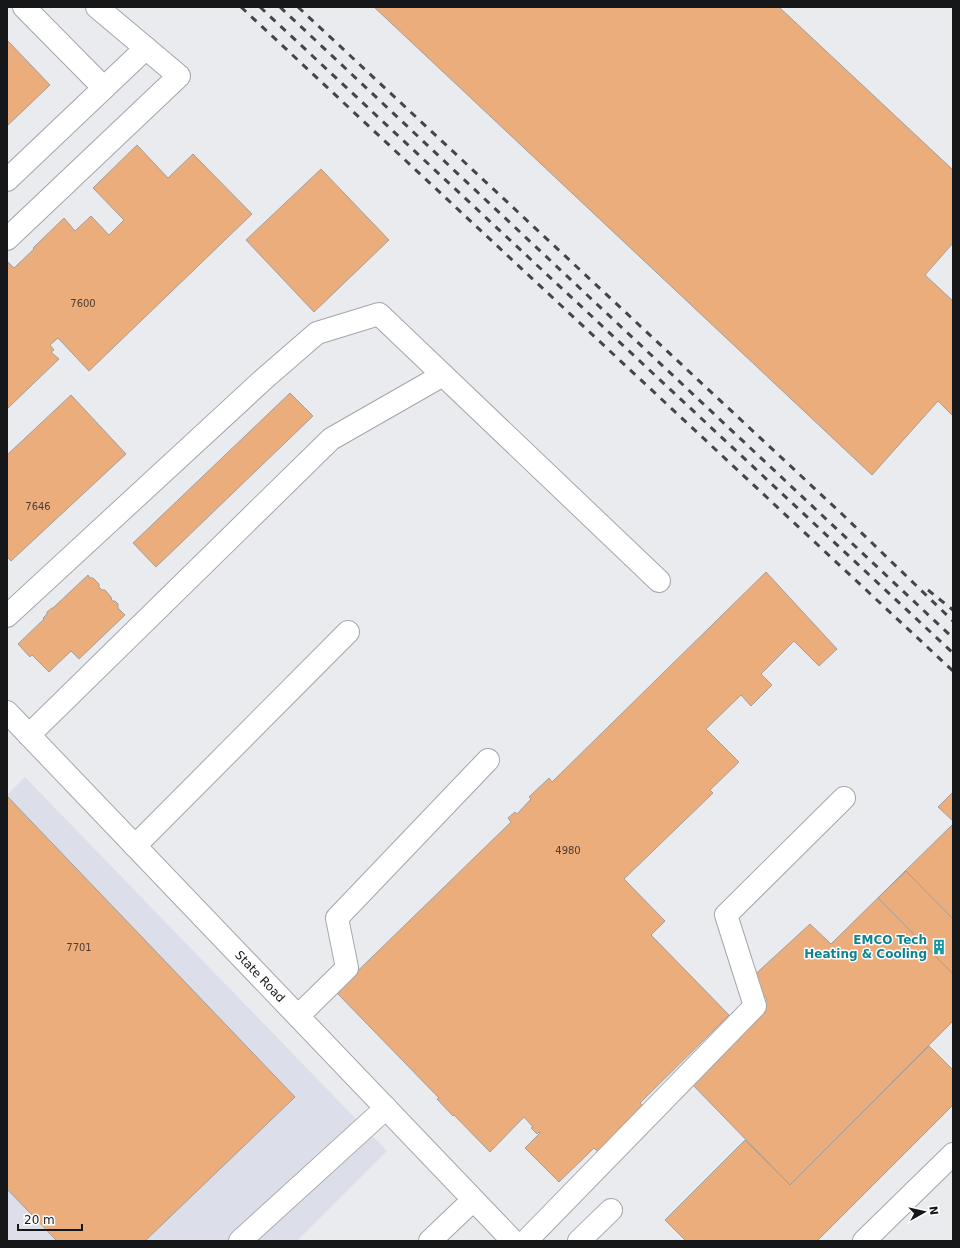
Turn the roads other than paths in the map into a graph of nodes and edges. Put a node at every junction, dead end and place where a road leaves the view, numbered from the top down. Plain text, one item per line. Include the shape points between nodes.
1 (24, 7) edge
2 (97, 7) edge
3 (146, 48) junction
4 (104, 88) junction
5 (7, 180) edge
6 (7, 239) edge
7 (443, 375) junction
8 (658, 581) dead end
9 (7, 616) edge
10 (348, 632) dead end
11 (7, 712) edge
12 (29, 735) junction
13 (488, 760) dead end
14 (844, 798) dead end
15 (135, 846) junction
16 (298, 1016) junction
17 (386, 1108) junction
18 (953, 1154) edge
19 (473, 1200) junction
20 (612, 1210) dead end
21 (240, 1241) edge
22 (430, 1241) edge
23 (513, 1241) edge
24 (526, 1241) edge
25 (579, 1241) edge
26 (864, 1241) edge

1 - 4 main road
2 - 3 main road
3 - 4 main road
3 - 6 main road via 179,76
4 - 5 main road
7 - 8 main road
7 - 9 main road via 379,314 317,333
7 - 12 main road via 331,439
10 - 15 main road
11 - 12 main road, State Road
12 - 15 main road, State Road
13 - 16 main road via 337,918 347,968
14 - 24 main road via 726,915 755,1006
15 - 16 main road, State Road
16 - 17 main road, State Road
17 - 19 main road, State Road
17 - 21 main road
18 - 26 main road
19 - 22 main road
19 - 23 main road, State Road
20 - 25 main road

